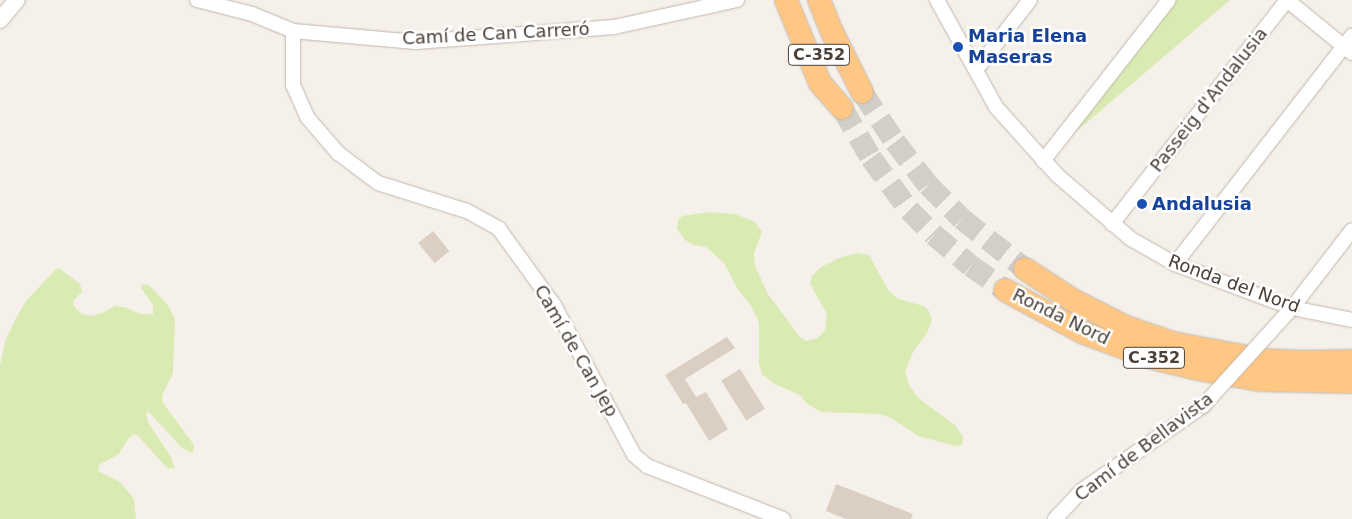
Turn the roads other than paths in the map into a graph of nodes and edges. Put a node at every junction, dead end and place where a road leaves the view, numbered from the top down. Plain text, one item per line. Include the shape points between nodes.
1 (17, 0) edge
2 (197, 0) edge
3 (737, 0) edge
4 (786, 0) edge
5 (799, 0) edge
6 (819, 0) edge
7 (834, 0) edge
8 (937, 0) edge
9 (1030, 0) edge
10 (1169, 0) edge
11 (1287, 0) edge
12 (0, 20) edge
13 (293, 32) junction
14 (1349, 45) edge
15 (976, 70) junction
16 (1043, 160) junction
17 (1112, 224) junction
18 (1352, 230) edge
19 (1175, 264) junction
20 (1025, 269) tunnel mouth
21 (1005, 290) tunnel mouth
22 (1292, 308) junction
23 (1352, 320) edge
24 (1352, 361) edge
25 (1352, 382) edge
26 (783, 519) edge
27 (1055, 519) edge

1 - 12 street
2 - 13 street, Camí de Can Carreró via 252,14
3 - 13 street, Camí de Can Carreró via 614,27 416,42
4 - 5 highway, C-352 via 820,84 842,108
6 - 7 highway, C-352 via 860,86
8 - 15 street, Ronda del Nord
9 - 15 street
10 - 16 street
11 - 14 street
11 - 17 street, Passeig d'Andalusia
13 - 26 street, Camí de Can Jep via 293,85 307,117 338,153 378,183 467,210 499,229 554,305 634,455 647,466
14 - 19 street
15 - 16 street, Ronda del Nord via 996,107
16 - 17 street, Ronda del Nord
17 - 19 street, Ronda del Nord
18 - 22 street, Camí de Bellavista
19 - 22 street, Ronda del Nord
20 - 24 highway, Ronda Nord / C-352 via 1073,300 1126,327 1174,343 1263,360
21 - 25 highway, Ronda Nord / C-352 via 1084,333 1158,359 1259,380
22 - 23 street, Ronda del Nord
22 - 27 street, Camí de Bellavista, bridge via 1203,406 1082,491

